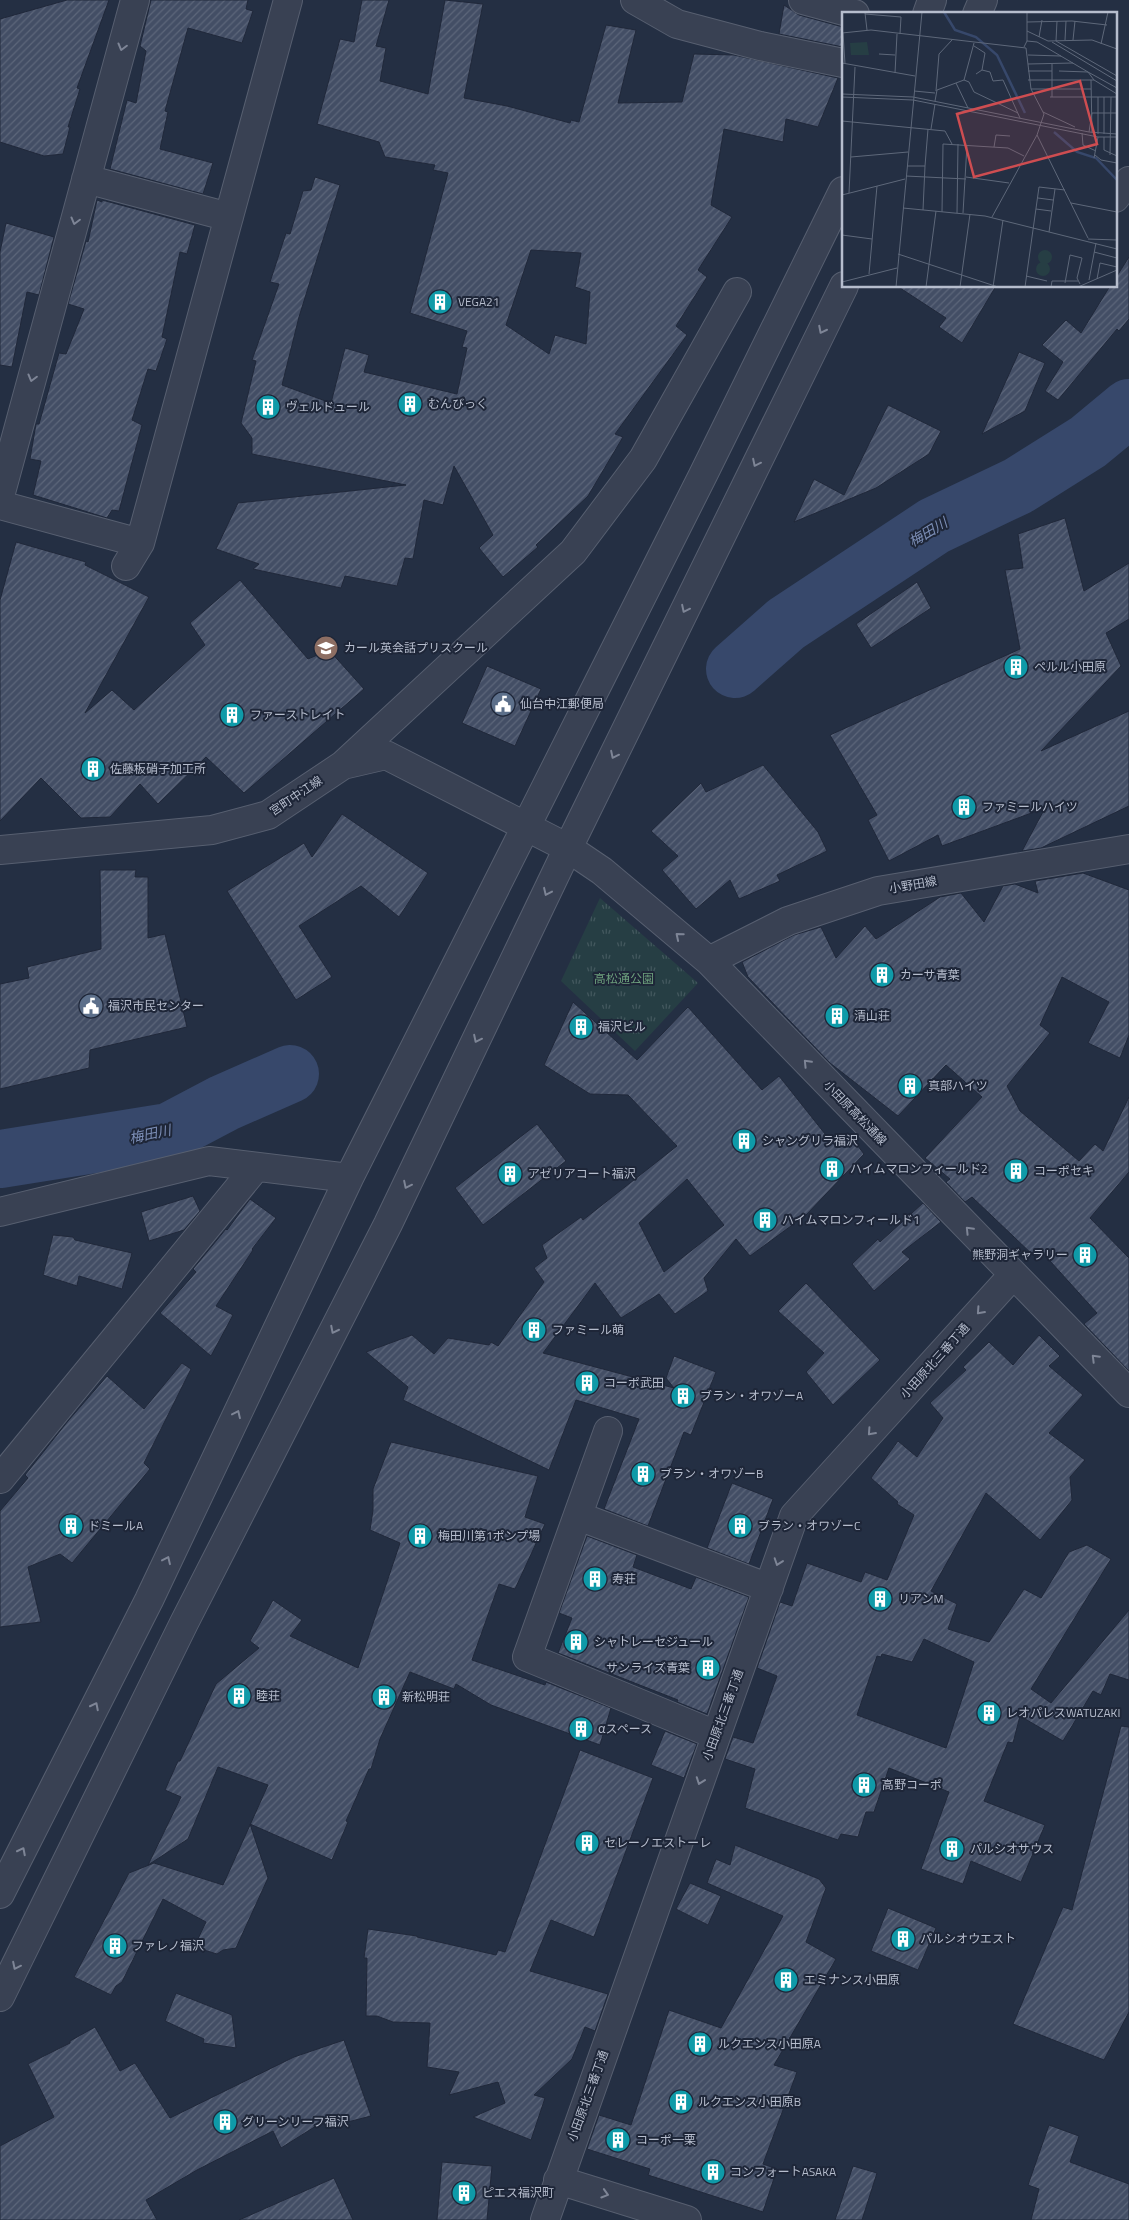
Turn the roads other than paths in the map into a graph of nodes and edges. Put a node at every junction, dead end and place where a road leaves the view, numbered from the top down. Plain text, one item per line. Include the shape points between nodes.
1 (135, 0) edge
2 (288, 0) edge
3 (634, 0) edge
4 (803, 0) edge
5 (932, 0) edge
6 (983, 0) edge
7 (848, 12) edge
8 (928, 12) edge
9 (978, 12) edge
10 (842, 63) edge
11 (86, 179) junction
12 (1129, 181) edge
13 (842, 193) edge
14 (1116, 197) edge
15 (229, 217) junction
16 (843, 288) edge
17 (737, 292) dead end
18 (0, 496) edge
19 (0, 505) edge
20 (140, 543) junction
21 (126, 566) dead end
22 (343, 765) junction
23 (526, 827) junction
24 (568, 848) junction
25 (1129, 848) edge
26 (0, 850) edge
27 (709, 961) junction
28 (256, 1167) junction
29 (349, 1178) junction
30 (0, 1212) edge
31 (1013, 1275) junction
32 (1129, 1393) edge
33 (608, 1431) dead end
34 (0, 1479) edge
35 (578, 1516) junction
36 (769, 1588) junction
37 (716, 1735) junction
38 (0, 1894) edge
39 (0, 1997) edge
40 (558, 2180) junction
41 (545, 2220) edge
42 (687, 2220) edge

1 -> 11 street
2 - 15 street
3 - 10 street via 677,24
4 - 7 street
5 - 8 street
6 - 9 street
11 - 15 street
11 -> 18 street
12 - 14 street
13 - 23 street
15 - 20 street
16 -> 24 street
17 - 22 street via 643,459 573,552
19 - 20 street
20 - 21 street
22 - 23 street, 宮町中江線 via 386,755
22 - 26 street, 宮町中江線 via 268,815 212,830
23 - 24 street, 宮町中江線
23 - 29 street
27 -> 24 street, 小田原高松通線 via 602,871
24 -> 39 street via 388,1224 184,1622
25 - 27 street, 小野田線 via 878,891 788,921
31 -> 27 street, 小田原高松通線
28 - 29 street
28 - 30 street via 209,1161
28 - 34 street
38 -> 29 street via 149,1600
32 -> 31 street, 小田原高松通線
31 -> 36 street, 小田原北三番丁通 via 794,1516
33 - 35 street
35 - 36 street
35 - 37 street via 527,1657
36 - 37 street, 小田原北三番丁通
37 -> 40 street, 小田原北三番丁通
40 - 41 street, 小田原北三番丁通
40 -> 42 street

